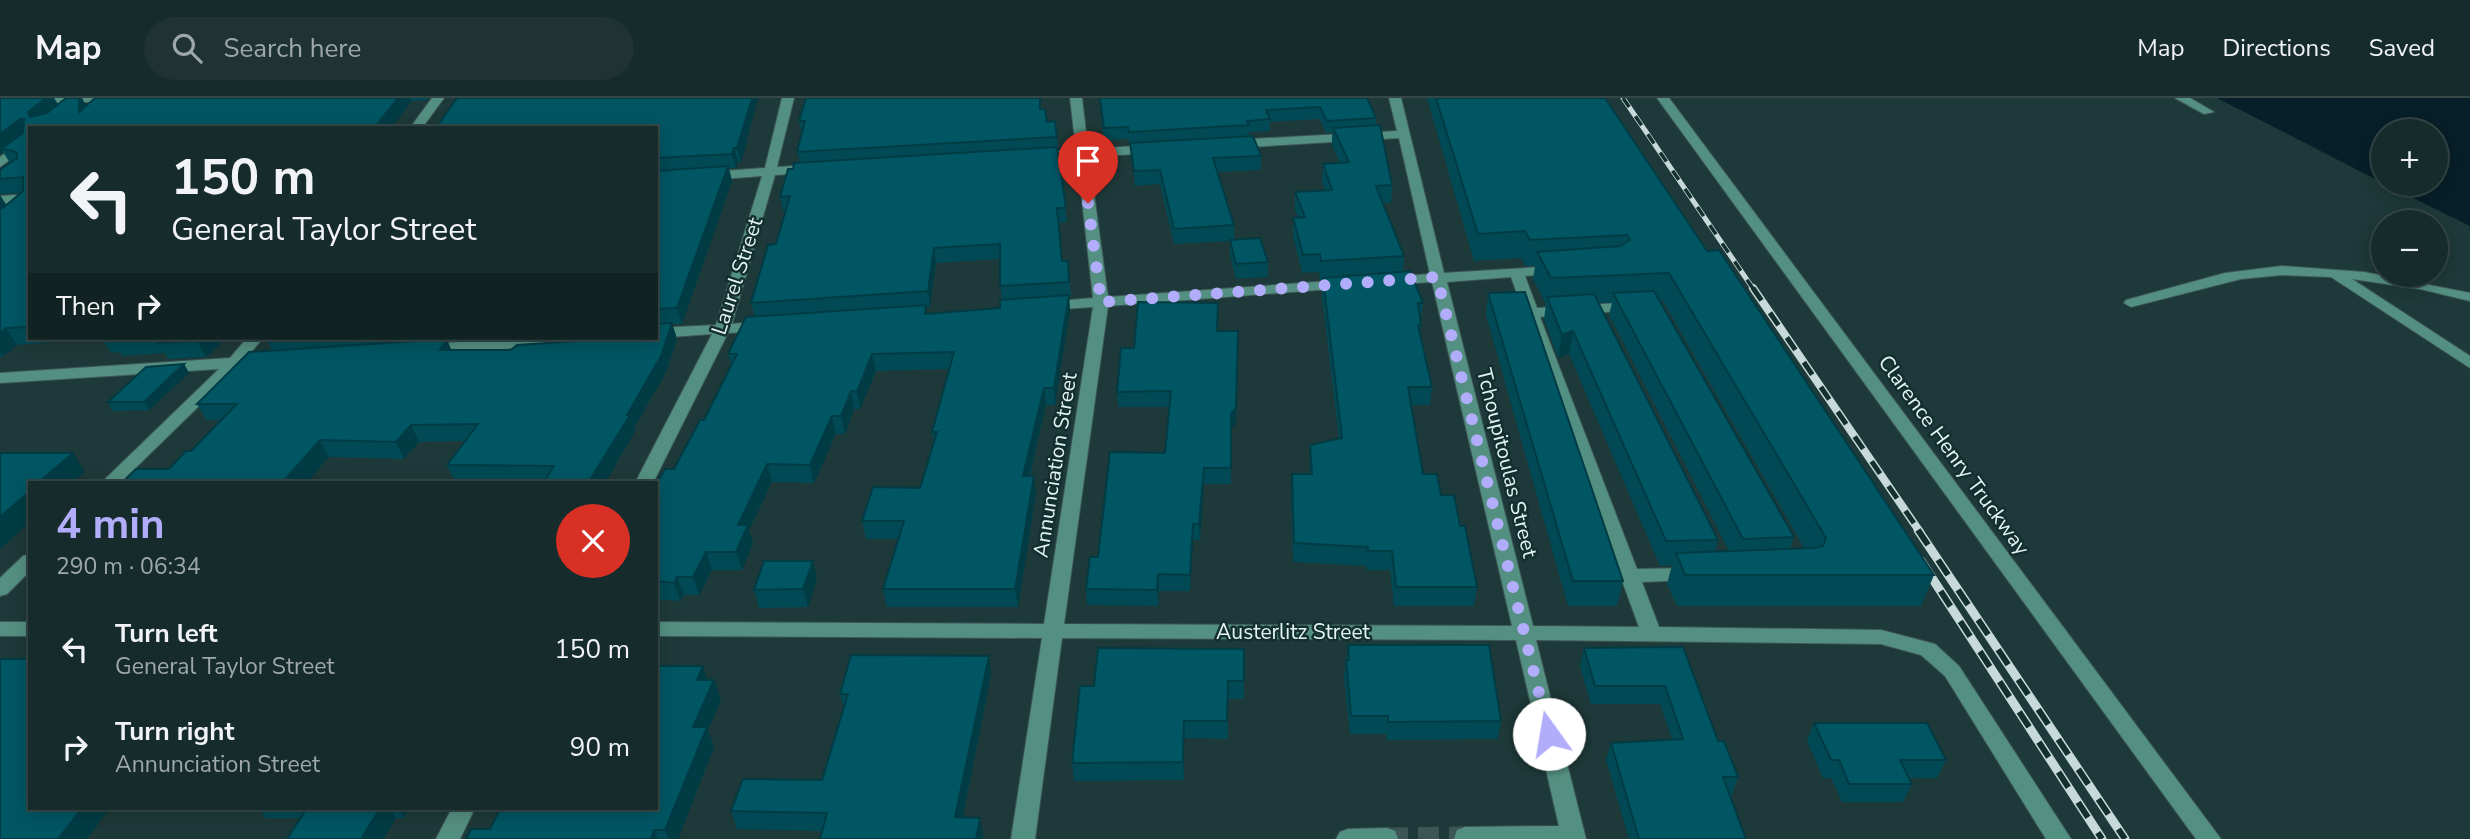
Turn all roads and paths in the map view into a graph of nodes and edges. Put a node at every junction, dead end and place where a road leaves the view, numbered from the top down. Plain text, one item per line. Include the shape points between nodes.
1 (106, 98) edge
2 (438, 98) edge
3 (788, 98) edge
4 (1076, 98) edge
5 (1395, 98) edge
6 (1662, 98) edge
7 (2181, 98) edge
8 (80, 99) edge
9 (0, 104) edge
10 (2208, 113) dead end
11 (62, 114) edge
12 (417, 126) edge
13 (1404, 134) junction
14 (28, 141) edge
15 (1217, 145) edge
16 (1163, 148) edge
17 (1082, 153) junction
18 (1028, 156) edge
19 (0, 163) edge
20 (16, 169) edge
21 (824, 169) edge
22 (0, 170) edge
23 (770, 172) junction
24 (694, 176) edge
25 (28, 198) edge
26 (28, 199) edge
27 (0, 200) edge
28 (13, 211) edge
29 (1578, 268) edge
30 (1516, 272) junction
31 (2336, 275) junction
32 (1437, 277) junction
33 (2470, 297) edge
34 (1101, 302) junction
35 (2131, 303) dead end
36 (1656, 305) edge
37 (1034, 307) edge
38 (1531, 313) junction
39 (777, 325) edge
40 (723, 328) junction
41 (658, 333) edge
42 (253, 340) edge
43 (561, 340) edge
44 (412, 350) edge
45 (275, 360) edge
46 (234, 363) junction
47 (2470, 363) edge
48 (0, 378) edge
49 (112, 481) edge
50 (645, 481) edge
51 (28, 562) edge
52 (1714, 573) edge
53 (1630, 576) junction
54 (0, 589) edge
55 (0, 629) edge
56 (28, 629) edge
57 (658, 629) edge
58 (1525, 631) junction
59 (1052, 632) junction
60 (1651, 633) junction
61 (463, 810) edge
62 (1465, 837) dead end
63 (1387, 838) edge
64 (1573, 838) edge
65 (448, 839) edge
66 (1023, 839) edge
67 (1348, 839) edge
68 (2059, 839) edge
69 (2209, 839) edge

1 - 8 street
2 - 12 street
3 - 23 street, Laurel Street
4 - 17 street, Annunciation Street
5 - 13 street, Tchoupitoulas Street
6 - 69 street, Clarence Henry Truckway
7 - 10 street
8 - 9 street
8 - 11 street
13 - 15 street
13 - 32 street, Tchoupitoulas Street
14 - 19 street
16 - 17 street
17 - 18 street
17 - 34 street, Annunciation Street
20 - 22 street
21 - 23 street
23 - 24 street
23 - 40 street, Laurel Street
25 - 27 street
26 - 28 street
29 - 30 street
30 - 32 street
30 - 38 street
31 - 33 street via 2431,286
31 - 35 street via 2257,272
31 - 47 street
32 - 34 street
32 - 58 street, Tchoupitoulas Street
34 - 37 street
34 - 59 street, Annunciation Street
36 - 38 street via 1599,315
38 - 53 street
39 - 40 street
40 - 41 street
40 - 50 street, Laurel Street
42 - 46 street
43 - 44 street
45 - 46 street
46 - 48 street
46 - 49 street
51 - 54 street
52 - 53 street
53 - 60 street
55 - 56 street
57 - 59 street, Austerlitz Street
58 - 59 street, Austerlitz Street
58 - 60 street, Austerlitz Street
58 - 64 street, Tchoupitoulas Street
59 - 66 street, Annunciation Street
60 - 68 street, Austerlitz Street via 1881,637 1928,649 1952,671
61 - 65 street
62 - 64 street
63 - 67 street

